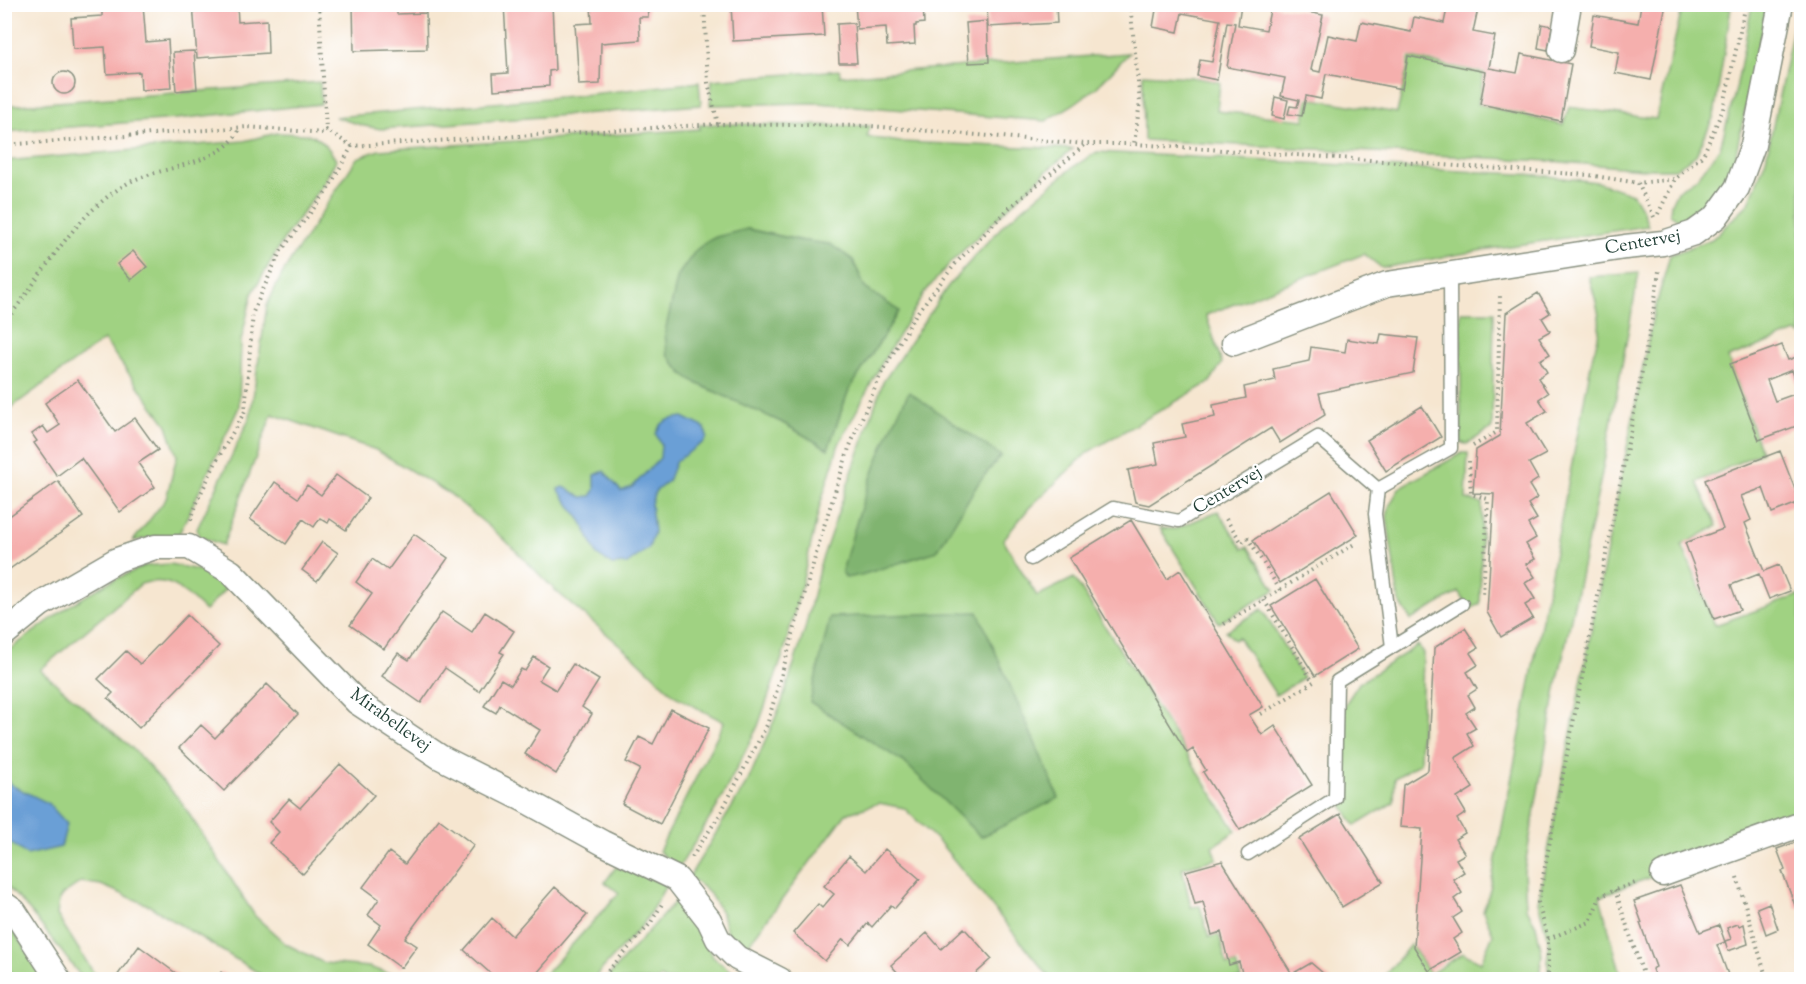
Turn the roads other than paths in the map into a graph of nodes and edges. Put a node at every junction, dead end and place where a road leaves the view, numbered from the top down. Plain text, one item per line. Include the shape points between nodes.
1 (1569, 4) edge
2 (1781, 4) edge
3 (1562, 50) dead end
4 (1449, 274) junction
5 (1234, 343) dead end
6 (1378, 489) junction
7 (1031, 559) dead end
8 (1462, 604) road end
9 (4, 634) edge
10 (1392, 647) junction
11 (1802, 824) edge
12 (1248, 854) dead end
13 (1663, 874) road end
14 (4, 903) edge
15 (59, 980) edge
16 (780, 980) edge

1 - 3 street
2 - 4 street, Centervej via 1753,145 1737,188 1716,217 1694,233 1663,243
4 - 5 street, Centervej via 1387,284
4 - 6 lane via 1451,448
6 - 7 lane, Centervej via 1318,437 1179,521 1113,508
6 - 10 lane via 1375,514
8 - 10 lane
9 - 16 street, Mirabellevej via 41,604 117,560 155,547 189,547 231,572 357,702 440,758 677,879 709,920 718,939 736,958
10 - 12 lane via 1337,681 1335,798
11 - 13 street
14 - 15 street via 14,911

